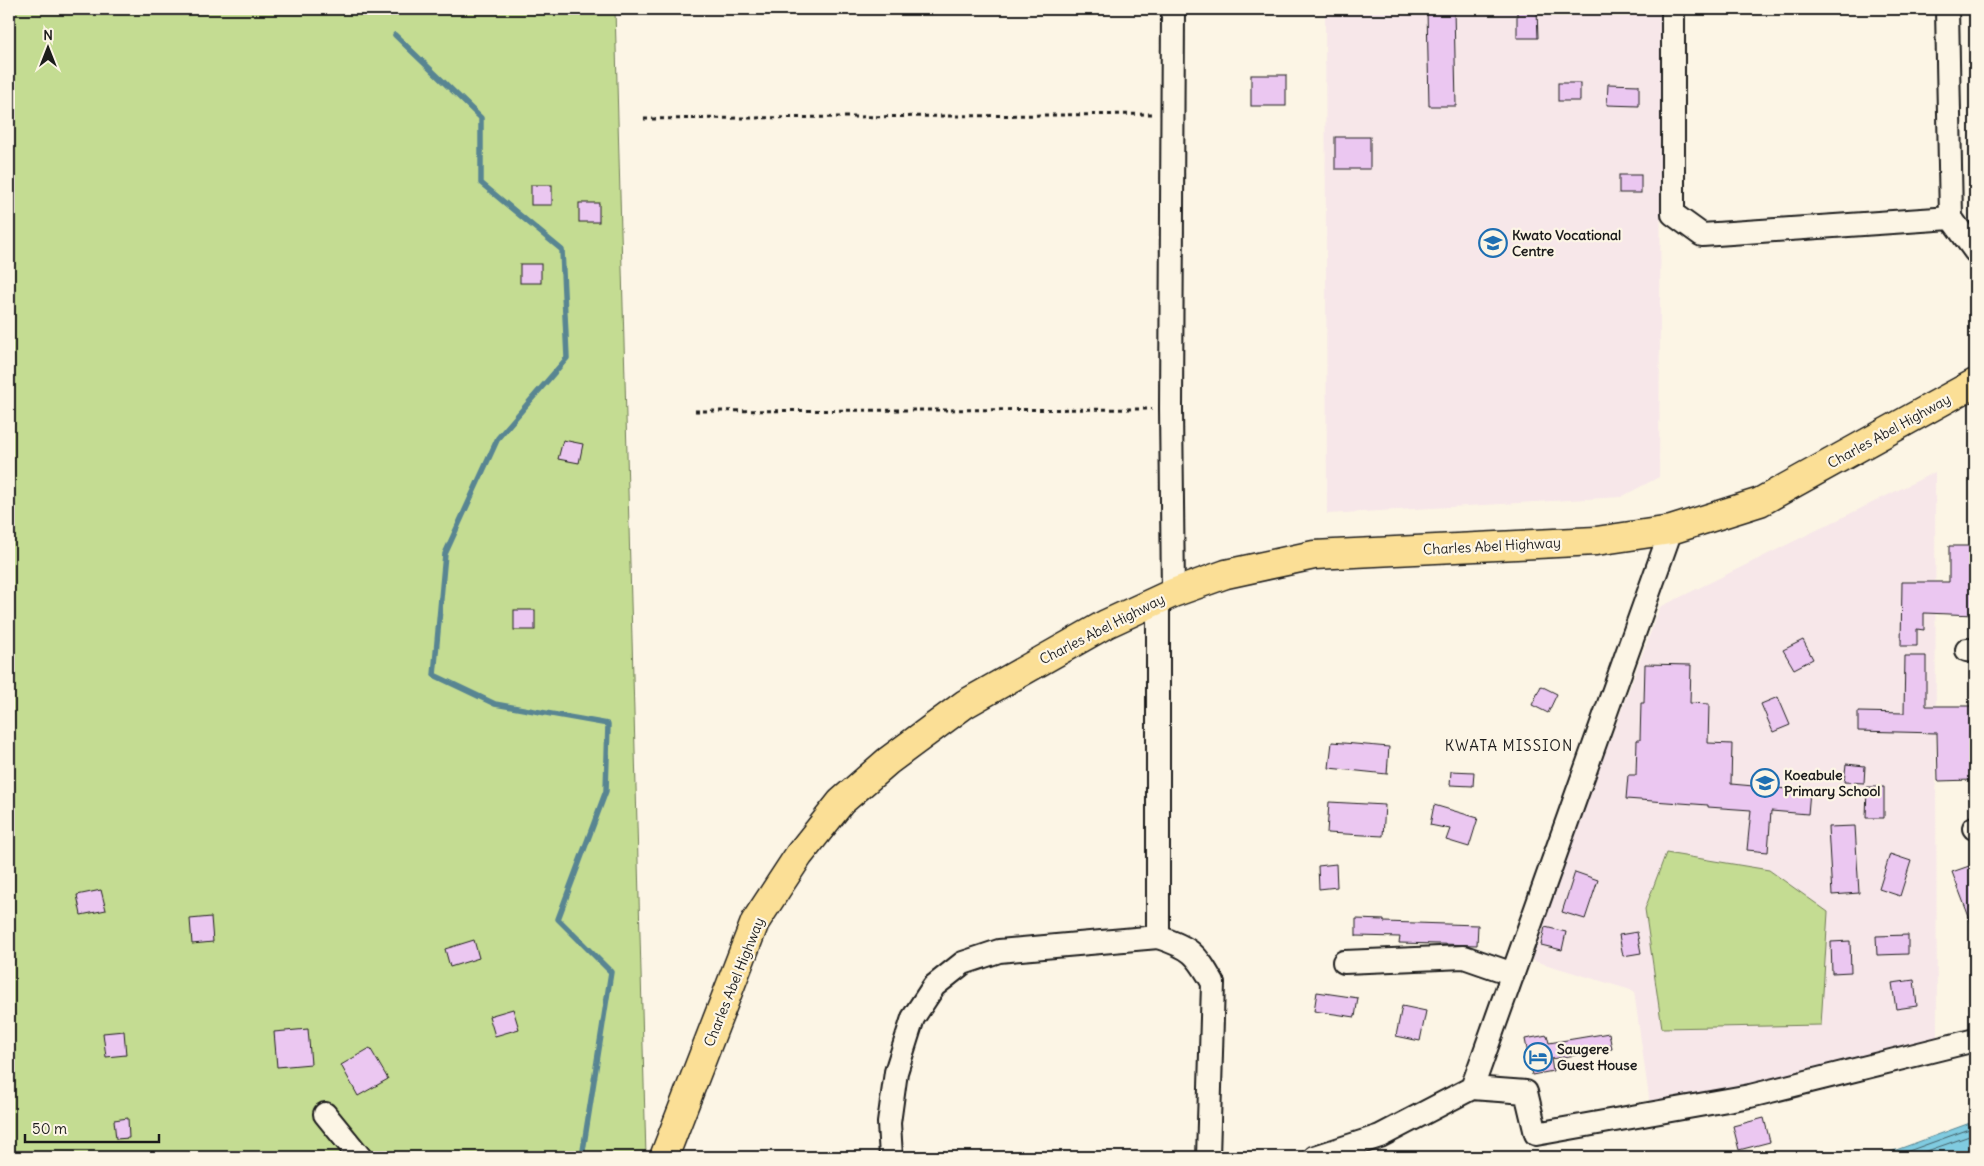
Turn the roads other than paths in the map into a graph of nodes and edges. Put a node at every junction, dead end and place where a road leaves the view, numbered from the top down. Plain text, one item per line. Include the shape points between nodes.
1 (1173, 9) edge
2 (1673, 9) edge
3 (1947, 9) edge
4 (1951, 218) junction
5 (1975, 251) edge
6 (1975, 383) edge
7 (1671, 530) junction
8 (1165, 596) junction
9 (1158, 937) junction
10 (1344, 962) dead end
11 (1513, 974) junction
12 (1975, 1040) edge
13 (1472, 1088) junction
14 (325, 1114) dead end
15 (360, 1157) edge
16 (664, 1157) edge
17 (891, 1157) edge
18 (1208, 1157) edge
19 (1315, 1157) edge

1 - 8 street via 1171,408
2 - 4 street via 1673,214 1702,235
3 - 4 street
4 - 5 street
6 - 7 main road, Charles Abel Highway via 1760,502
7 - 8 main road, Charles Abel Highway via 1596,541 1314,555 1226,574
7 - 11 street
8 - 9 street
8 - 16 main road, Charles Abel Highway via 1106,624 965,704 888,761 841,802 798,855 755,922
9 - 17 street via 999,951 963,963 934,986 913,1018 896,1072 889,1123
9 - 18 street via 1180,944 1199,959 1213,984
10 - 11 street via 1464,957
11 - 13 street
12 - 13 street via 1750,1096 1536,1134 1526,1092
13 - 19 street via 1380,1136
14 - 15 street

